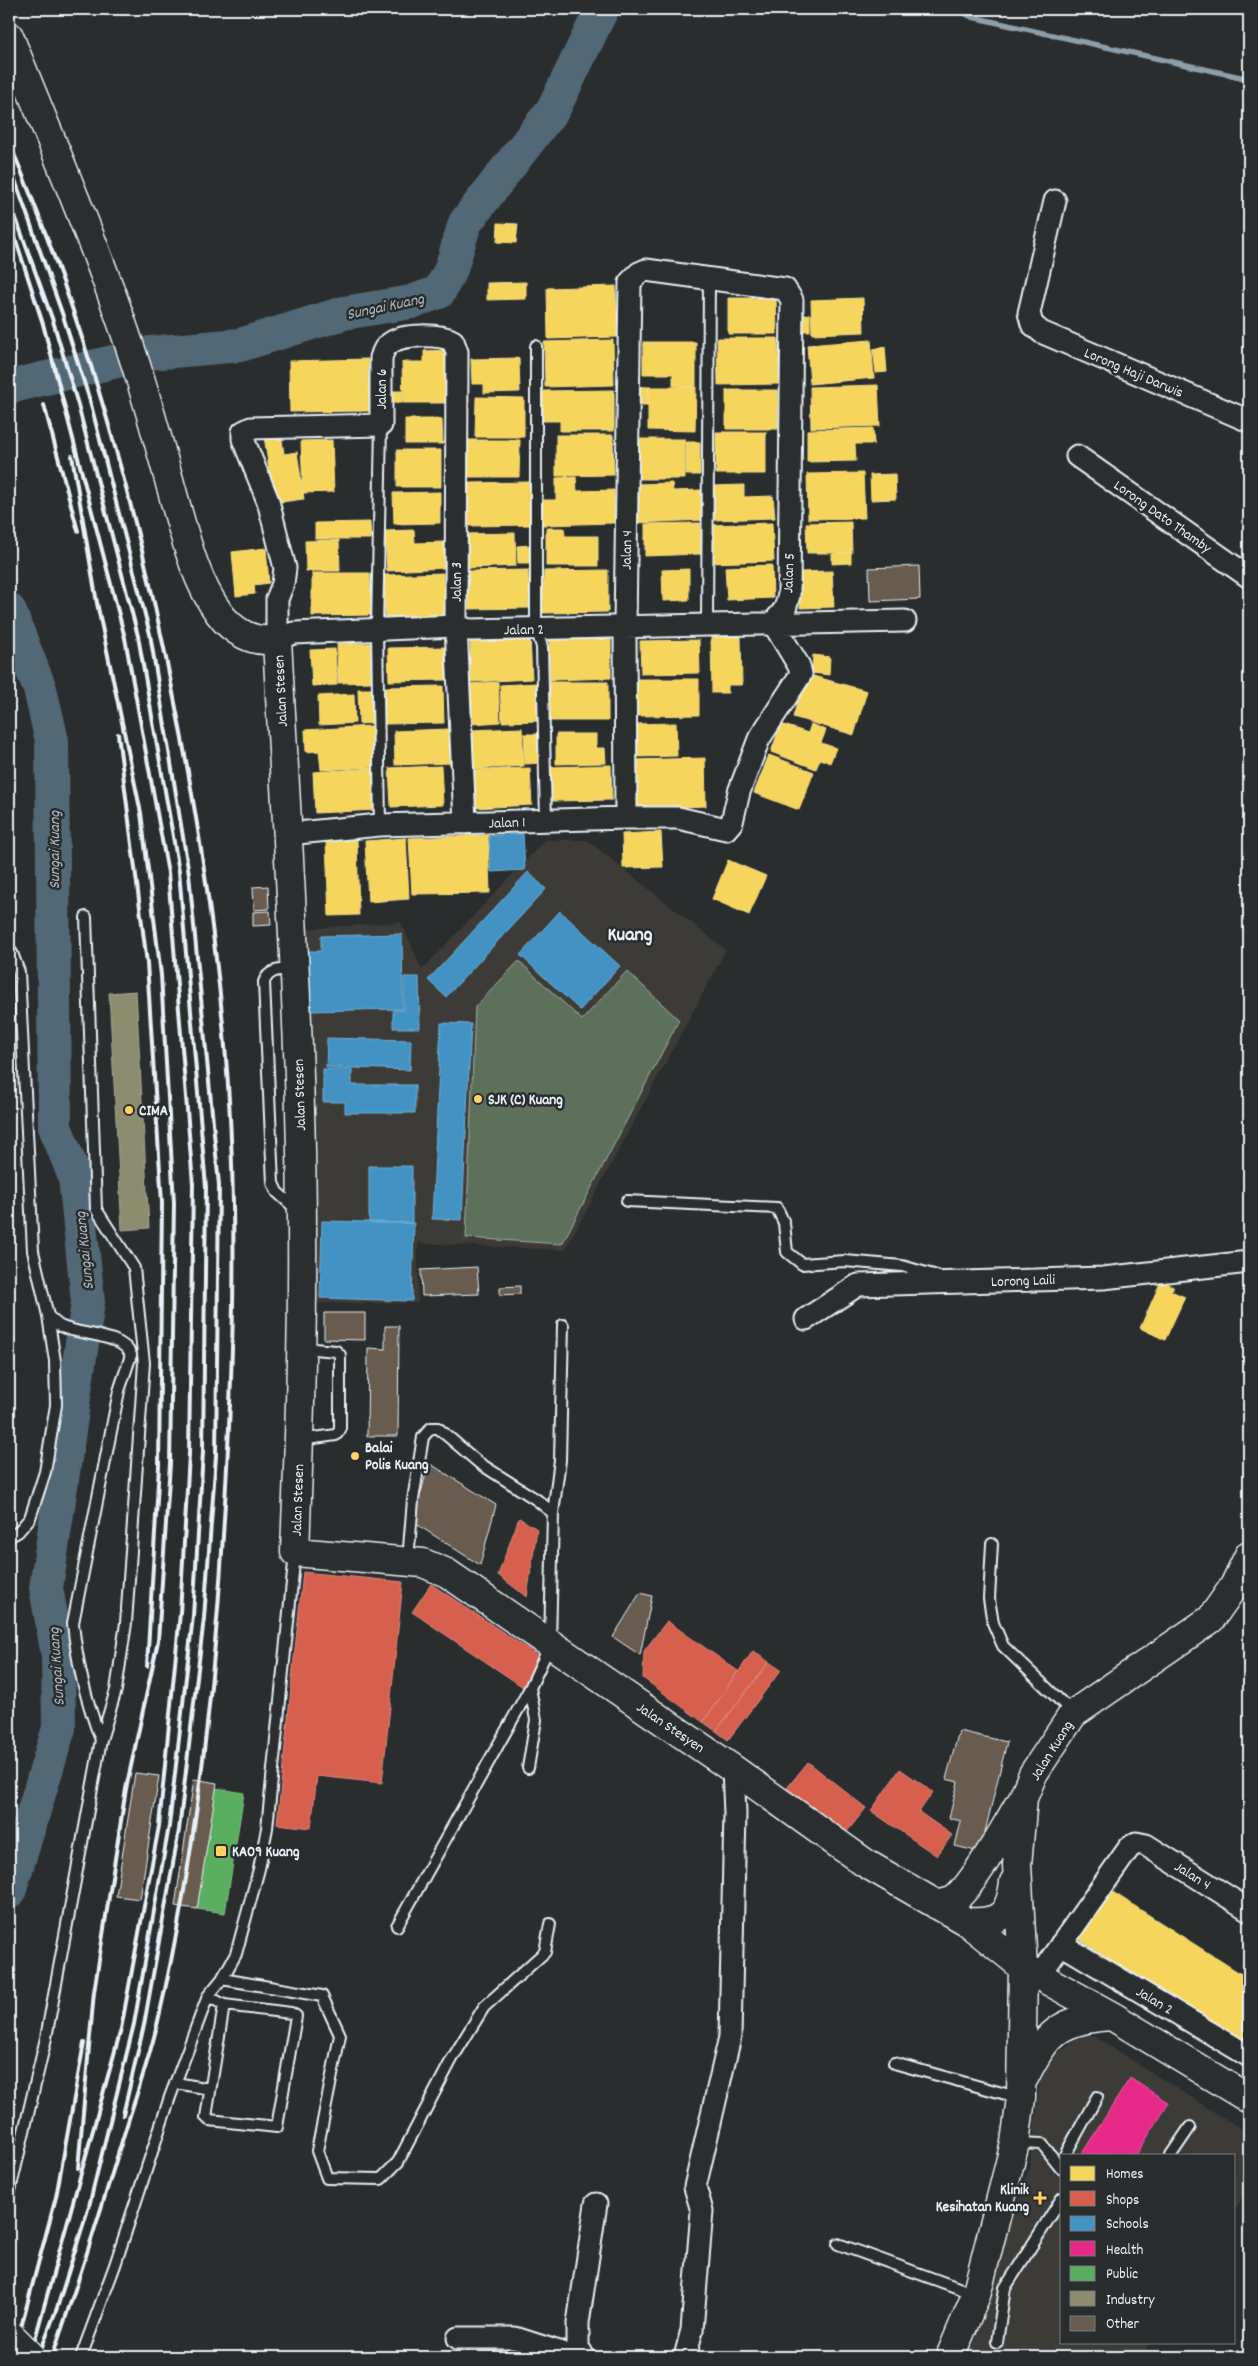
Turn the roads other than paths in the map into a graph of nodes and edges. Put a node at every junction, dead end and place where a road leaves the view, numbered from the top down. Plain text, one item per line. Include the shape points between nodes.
1 (9, 36) edge
2 (1055, 200) dead end
3 (709, 279) junction
4 (453, 341) joint
5 (536, 346) dead end
6 (1249, 420) edge
7 (381, 426) junction
8 (1077, 456) dead end
9 (1249, 577) edge
10 (904, 620) dead end
11 (774, 623) junction
12 (707, 624) junction
13 (456, 626) junction
14 (625, 627) junction
15 (536, 628) junction
16 (376, 629) junction
17 (277, 639) junction
18 (626, 818) junction
19 (546, 820) junction
20 (465, 823) junction
21 (380, 825) junction
22 (287, 834) junction
23 (86, 917) dead end
24 (9, 952) edge
25 (627, 1201) dead end
26 (1249, 1262) edge
27 (955, 1282) junction
28 (48, 1316) junction
29 (806, 1319) dead end
30 (563, 1325) dead end
31 (300, 1348) junction
32 (299, 1440) junction
33 (553, 1513) junction
34 (9, 1537) edge
35 (992, 1544) dead end
36 (295, 1552) junction
37 (1249, 1554) edge
38 (408, 1561) junction
39 (550, 1645) junction
40 (530, 1688) junction
41 (1074, 1714) junction
42 (101, 1740) junction
43 (528, 1768) dead end
44 (733, 1769) junction
45 (1022, 1798) junction
46 (1017, 1866) junction
47 (937, 1905) junction
48 (1249, 1910) edge
49 (966, 1922) junction
50 (550, 1924) dead end
51 (397, 1926) dead end
52 (1061, 1944) junction
53 (1031, 1971) junction
54 (222, 1979) junction
55 (208, 1996) junction
56 (224, 2005) junction
57 (1112, 2016) junction
58 (1249, 2056) edge
59 (894, 2063) dead end
60 (176, 2082) junction
61 (210, 2089) junction
62 (1022, 2089) junction
63 (1097, 2097) dead end
64 (1249, 2099) edge
65 (1190, 2127) dead end
66 (1015, 2142) junction
67 (1066, 2154) edge
68 (1172, 2154) edge
69 (1060, 2164) edge
70 (9, 2195) edge
71 (1060, 2201) edge
72 (596, 2204) dead end
73 (838, 2244) dead end
74 (976, 2295) junction
75 (9, 2334) edge
76 (458, 2338) dead end
77 (997, 2342) dead end
78 (32, 2357) edge
79 (81, 2357) edge
80 (574, 2357) edge
81 (584, 2357) edge
82 (685, 2357) edge
83 (950, 2357) edge

1 - 17 main road via 118,311 189,552 206,592 220,614 240,633 257,641
2 - 6 street, Lorong Haji Darwis via 1028,313 1032,324 1041,332
3 - 11 street, Jalan 5 via 785,288 792,300 789,595 785,609
3 - 12 lane
3 - 14 street, Jalan 4 via 646,270 630,282
4 - 7 street, Jalan 6 via 434,335 393,340 384,348 381,358
4 - 13 street, Jalan 3 via 457,352
5 - 15 lane
7 - 16 lane
7 - 17 street, Jalan 6 via 251,428 243,432 243,440 268,500 285,568 277,599
8 - 9 street, Lorong Dato Thamby
10 - 11 street, Jalan 2
11 - 12 street, Jalan 2
11 - 18 street, Jalan 1 via 801,674 760,739 739,792 732,822 726,829 678,818
12 - 14 street, Jalan 2
13 - 15 street, Jalan 2 via 470,630
13 - 16 street, Jalan 2
13 - 20 street, Jalan 3
14 - 15 street, Jalan 2
14 - 18 street, Jalan 4
15 - 19 lane via 542,646
16 - 17 street, Jalan 2 via 294,633
16 - 21 lane
17 - 22 main road, Jalan Stesen
18 - 19 street, Jalan 1
19 - 20 street, Jalan 1
20 - 21 street, Jalan 1
21 - 22 street, Jalan 1
22 - 31 main road, Jalan Stesen via 302,1214
23 - 42 lane via 96,1209 134,1268 144,1363 126,1623 116,1690
24 - 28 lane via 19,972 33,1251
25 - 27 lane via 777,1208 784,1223 787,1252 802,1264 845,1262 902,1266
26 - 27 street, Lorong Laili via 1103,1278
27 - 29 street, Lorong Laili via 858,1285
28 - 34 lane via 55,1361 56,1406 45,1472 30,1518
28 - 42 lane via 60,1326 118,1342 128,1348 131,1355 119,1391 73,1623 76,1658 86,1702
30 - 33 lane via 560,1460
31 - 32 main road, Jalan Stesen
31 - 32 lane via 340,1354 340,1430 336,1435
32 - 36 main road, Jalan Stesen
33 - 38 lane via 479,1463 438,1428 430,1428 423,1437
33 - 39 lane
35 - 41 lane via 989,1599 993,1623 1003,1646
36 - 38 main road, Jalan Stesyen
36 - 54 lane via 267,1828 236,1954
37 - 41 main road, Jalan Kuang via 1234,1586 1211,1619
38 - 39 main road, Jalan Stesyen via 447,1573
39 - 40 lane
39 - 44 main road, Jalan Stesyen
40 - 43 lane via 536,1720
40 - 51 lane
41 - 45 main road, Jalan Kuang
42 - 70 lane via 46,2038
44 - 47 main road, Jalan Stesyen via 865,1863
44 - 82 street via 730,2036 695,2187 702,2211 692,2330
45 - 46 main road, Jalan Kuang
45 - 47 main road via 995,1844 960,1893 952,1901
46 - 49 main road via 1010,1906 1004,1913 992,1922
46 - 53 main road, Jalan Kuang
47 - 49 main road, Jalan Stesyen
48 - 52 street, Jalan 4 via 1146,1845 1136,1843 1129,1848
49 - 53 main road, Jalan Stesyen
50 - 54 lane via 545,1952 484,2007 452,2059 398,2162 381,2179 327,2178 317,2151 340,2035 322,1996
52 - 53 street
52 - 58 street, Jalan 2
53 - 57 main road, Jalan Stesyen
53 - 62 main road, Jalan Kuang
54 - 55 lane
55 - 56 lane
55 - 60 lane
56 - 61 lane
56 - 61 lane via 296,2016 276,2127 209,2120 206,2112
57 - 62 main road via 1079,2019 1058,2030 1040,2048
57 - 64 main road, Jalan Stesyen
59 - 62 lane
60 - 61 lane
60 - 79 lane
62 - 66 main road
63 - 67 lane
65 - 68 lane
66 - 69 lane via 1042,2144
66 - 74 main road
71 - 77 lane via 1005,2288
72 - 81 street via 578,2322 578,2347
73 - 74 lane
74 - 83 main road
75 - 78 main road, bridge
76 - 80 street via 515,2338

